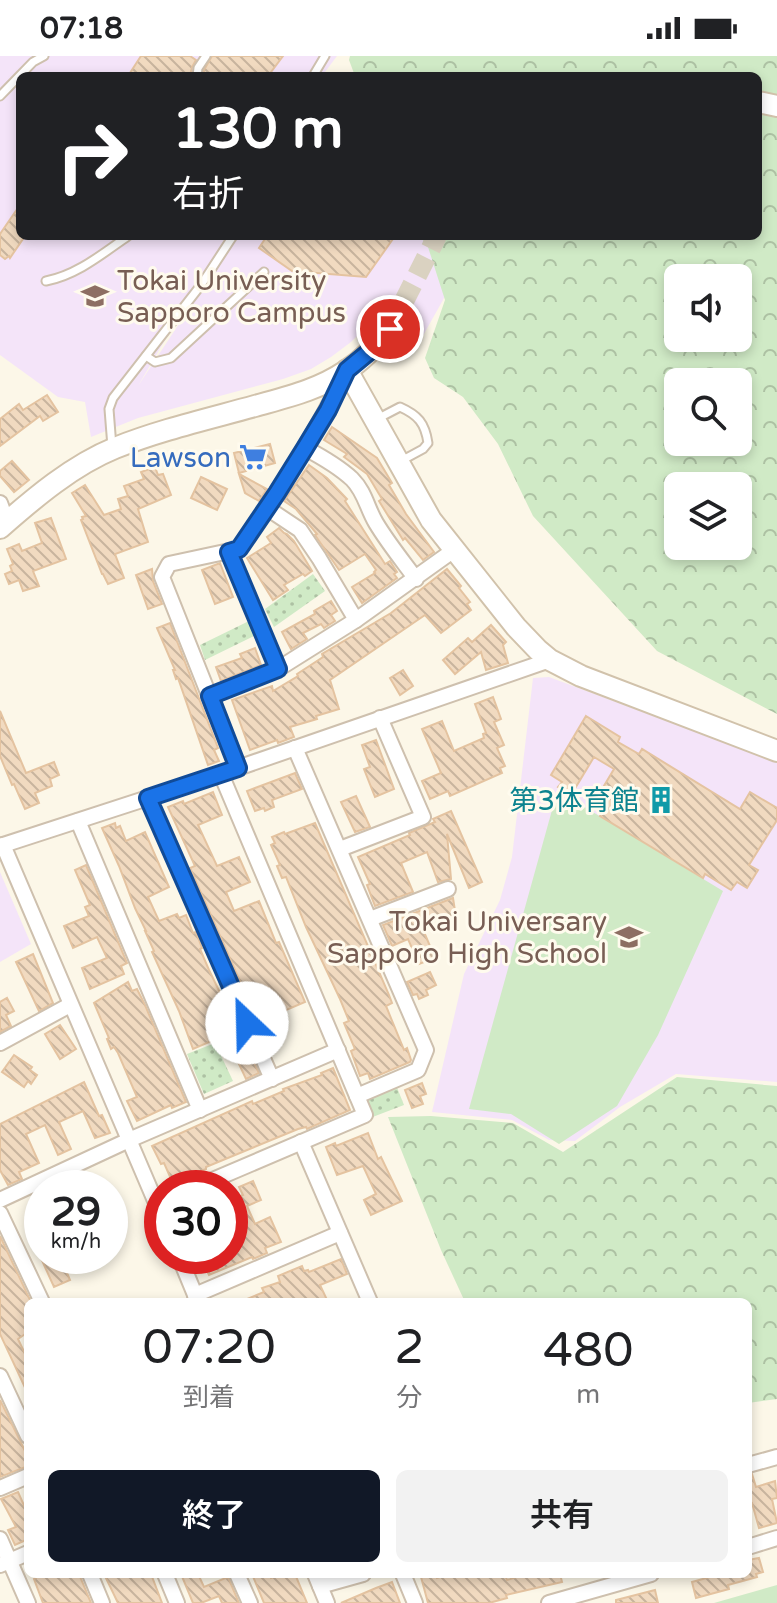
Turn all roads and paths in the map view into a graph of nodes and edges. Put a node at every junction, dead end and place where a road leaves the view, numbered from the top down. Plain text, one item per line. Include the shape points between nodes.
1 (44, 56) edge
2 (23, 72) edge
3 (16, 80) edge
4 (0, 96) edge
5 (122, 240) edge
6 (230, 240) edge
7 (264, 272) dead end
8 (46, 281) dead end
9 (390, 329) tunnel mouth
10 (146, 356) junction
11 (347, 370) junction
12 (375, 420) junction
13 (305, 448) junction
14 (112, 449) junction
15 (398, 463) junction
16 (267, 508) junction
17 (2, 518) edge
18 (454, 550) junction
19 (229, 552) junction
20 (416, 579) junction
21 (356, 620) junction
22 (550, 660) junction
23 (278, 669) junction
24 (210, 696) junction
25 (380, 718) junction
26 (295, 748) junction
27 (777, 751) edge
28 (238, 768) junction
29 (221, 774) junction
30 (148, 798) junction
31 (78, 821) junction
32 (2, 846) edge
33 (340, 849) junction
34 (448, 889) dead end
35 (370, 919) junction
36 (70, 1005) junction
37 (0, 1043) edge
38 (338, 1050) junction
39 (272, 1079) junction
40 (357, 1096) junction
41 (200, 1110) junction
42 (129, 1140) junction
43 (301, 1142) junction
44 (236, 1170) edge
45 (144, 1173) edge
46 (0, 1200) edge
47 (0, 1213) edge
48 (340, 1233) junction
49 (187, 1274) edge
50 (40, 1298) edge
51 (197, 1298) edge
52 (368, 1298) edge
53 (0, 1376) edge
54 (24, 1427) edge
55 (777, 1457) edge
56 (752, 1464) edge
57 (24, 1478) edge
58 (0, 1488) edge
59 (777, 1538) edge
60 (0, 1539) edge
61 (752, 1546) edge
62 (24, 1555) edge
63 (5, 1563) edge
64 (92, 1578) edge
65 (167, 1578) edge
66 (239, 1578) edge
67 (405, 1578) edge
68 (637, 1578) edge
69 (318, 1580) edge
70 (28, 1603) edge
71 (102, 1603) edge
72 (177, 1603) edge
73 (250, 1603) edge
74 (327, 1603) edge
75 (415, 1603) edge
76 (549, 1603) edge

1 - 2 lane
3 - 4 lane
5 - 8 lane via 81,268
6 - 10 lane
7 - 10 lane via 171,358 155,362
9 - 11 street
10 - 14 lane via 110,404
11 - 12 street
11 - 13 street
11 - 14 street via 310,390
12 - 15 street
12 - 15 lane via 400,407 415,414 427,430 423,449
13 - 16 street
13 - 20 street via 353,480 373,519
14 - 17 street
15 - 18 street
16 - 19 street via 239,549
16 - 21 street via 300,530
18 - 20 street
18 - 22 street
19 - 23 street
19 - 24 street via 169,564 162,577
20 - 21 street
21 - 23 street
22 - 25 street
22 - 27 street
23 - 24 street
24 - 28 street
25 - 26 street
25 - 33 street via 423,817
26 - 28 street
26 - 33 street
28 - 29 street
29 - 30 street
29 - 38 street
30 - 31 street
30 - 39 street
31 - 32 street
31 - 41 street
32 - 36 street
33 - 35 street
34 - 35 street
35 - 40 street via 426,1050 418,1070
36 - 37 street
36 - 42 street
38 - 39 street
38 - 40 street
39 - 41 street
40 - 43 street via 365,1115
41 - 42 street
42 - 45 street
42 - 46 street
43 - 44 street
43 - 48 street
47 - 50 street
48 - 51 street
48 - 52 street
49 - 51 street
53 - 54 street
55 - 56 street
57 - 58 street
59 - 61 street
60 - 63 street
62 - 63 street
63 - 70 street
64 - 71 street
65 - 72 street
66 - 73 street
67 - 75 street
68 - 76 street
69 - 74 street

